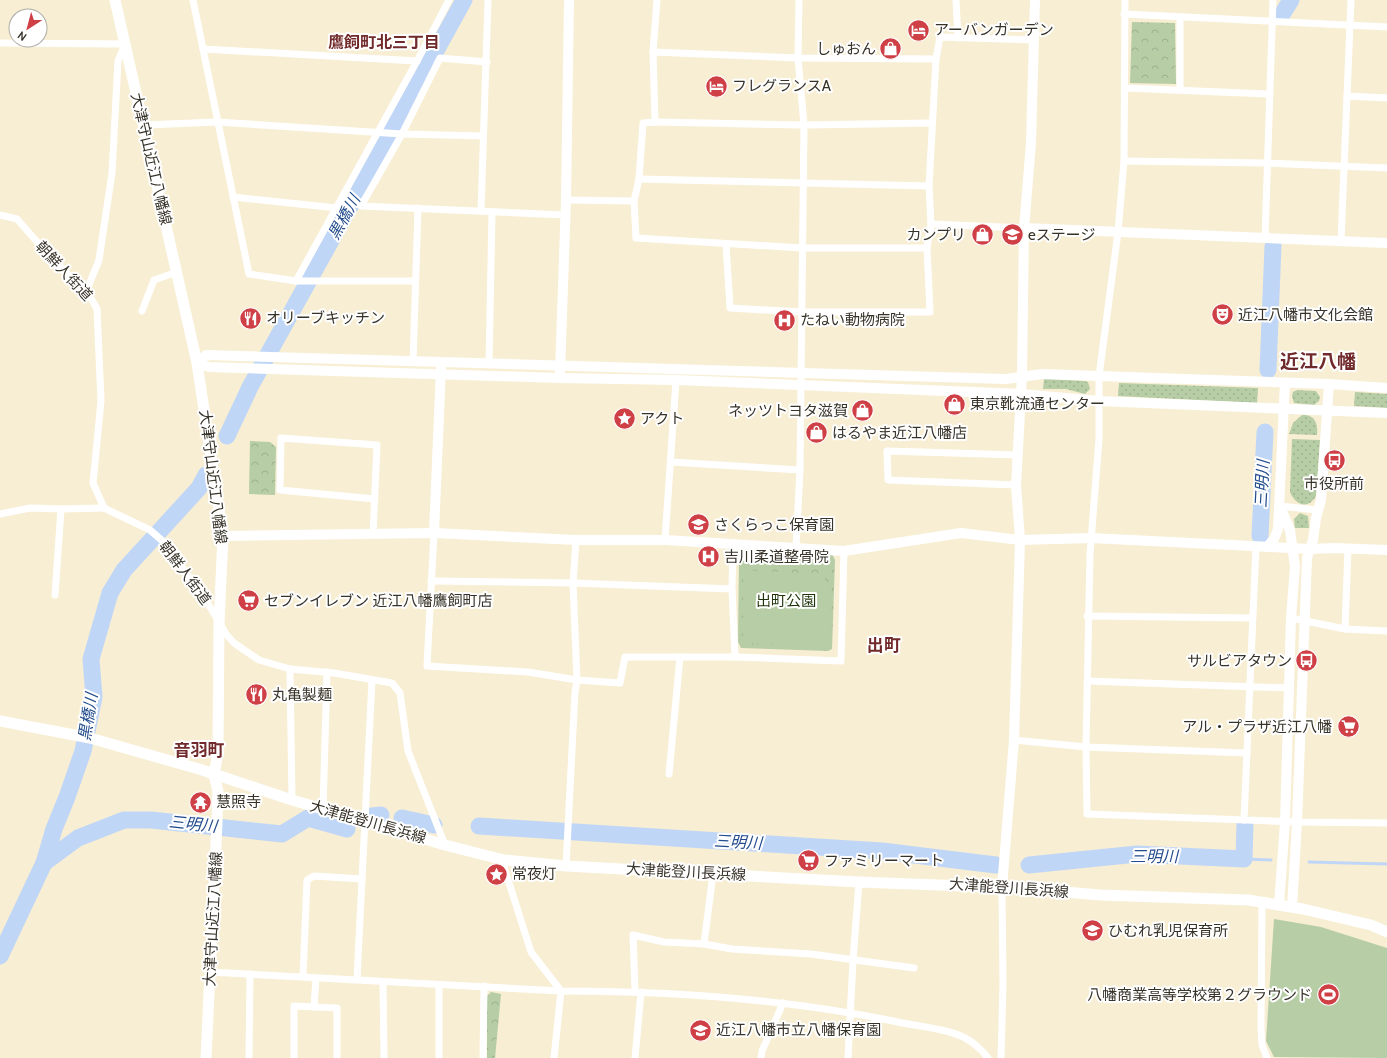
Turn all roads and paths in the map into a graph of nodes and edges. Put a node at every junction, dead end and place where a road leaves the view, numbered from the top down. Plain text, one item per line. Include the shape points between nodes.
1 (115, 0) edge
2 (193, 0) edge
3 (449, 0) edge
4 (488, 0) edge
5 (569, 0) edge
6 (657, 0) edge
7 (800, 0) edge
8 (956, 0) edge
9 (1035, 0) edge
10 (1124, 0) edge
11 (1273, 0) edge
12 (1351, 0) edge
13 (1124, 14) junction
14 (1180, 17) junction
15 (1272, 21) junction
16 (1350, 26) junction
17 (1387, 27) edge
18 (958, 38) junction
19 (1034, 40) junction
20 (0, 43) edge
21 (125, 44) junction
22 (203, 49) junction
23 (653, 52) junction
24 (798, 58) junction
25 (936, 59) junction
26 (417, 61) junction
27 (487, 62) junction
28 (1125, 88) junction
29 (1180, 89) junction
30 (1268, 94) junction
31 (1347, 96) junction
32 (1387, 98) edge
33 (217, 122) junction
34 (655, 122) junction
35 (932, 123) junction
36 (144, 125) junction
37 (804, 125) junction
38 (378, 132) junction
39 (402, 134) junction
40 (483, 136) junction
41 (1124, 161) junction
42 (1266, 163) junction
43 (1343, 166) junction
44 (1387, 168) edge
45 (639, 179) junction
46 (803, 184) junction
47 (929, 186) junction
48 (234, 197) junction
49 (566, 200) junction
50 (634, 201) junction
51 (337, 208) junction
52 (418, 208) junction
53 (481, 211) junction
54 (492, 213) junction
55 (565, 214) junction
56 (0, 215) edge
57 (931, 224) junction
58 (1024, 228) junction
59 (1118, 232) junction
60 (1265, 238) junction
61 (1341, 241) junction
62 (1387, 243) edge
63 (726, 244) junction
64 (802, 248) junction
65 (927, 248) junction
66 (177, 272) junction
67 (296, 281) junction
68 (415, 281) junction
69 (86, 292) junction
70 (142, 311) dead end
71 (802, 312) junction
72 (413, 362) junction
73 (197, 363) junction
74 (441, 363) junction
75 (489, 364) junction
76 (561, 366) junction
77 (441, 373) junction
78 (802, 373) junction
79 (1022, 376) junction
80 (1099, 376) junction
81 (560, 378) junction
82 (676, 380) junction
83 (1285, 383) junction
84 (1329, 384) junction
85 (802, 385) junction
86 (1387, 388) edge
87 (1021, 394) junction
88 (1099, 401) junction
89 (1284, 408) junction
90 (1327, 410) junction
91 (1387, 413) edge
92 (1018, 455) junction
93 (671, 462) junction
94 (800, 470) junction
95 (1016, 485) junction
96 (375, 499) junction
97 (1280, 506) junction
98 (104, 508) junction
99 (61, 509) junction
100 (1317, 510) junction
101 (0, 514) edge
102 (434, 533) junction
103 (373, 534) junction
104 (223, 536) junction
105 (1090, 538) junction
106 (576, 540) junction
107 (665, 540) junction
108 (1020, 540) junction
109 (734, 544) junction
110 (1256, 546) junction
111 (796, 547) junction
112 (1267, 547) junction
113 (1292, 548) junction
114 (1348, 548) junction
115 (1310, 549) junction
116 (1387, 550) edge
117 (844, 551) junction
118 (431, 581) junction
119 (573, 583) junction
120 (732, 589) junction
121 (55, 595) dead end
122 (1087, 616) junction
123 (1252, 618) junction
124 (1291, 618) junction
125 (1304, 621) junction
126 (219, 623) junction
127 (1345, 629) junction
128 (1387, 631) edge
129 (680, 657) junction
130 (735, 657) junction
131 (290, 669) junction
132 (327, 672) junction
133 (372, 680) junction
134 (577, 680) junction
135 (1087, 681) junction
136 (1250, 686) junction
137 (1289, 688) junction
138 (0, 721) edge
139 (1014, 740) junction
140 (1086, 747) junction
141 (1247, 753) junction
142 (669, 774) dead end
143 (214, 775) junction
144 (292, 800) junction
145 (323, 809) junction
146 (1244, 820) junction
147 (365, 821) junction
148 (1285, 822) junction
149 (1297, 822) junction
150 (1387, 823) edge
151 (445, 845) junction
152 (504, 860) junction
153 (566, 866) junction
154 (713, 874) junction
155 (362, 879) junction
156 (860, 882) junction
157 (1002, 887) junction
158 (1262, 903) junction
159 (1279, 905) junction
160 (1292, 907) junction
161 (1387, 932) edge
162 (704, 944) junction
163 (853, 960) junction
164 (914, 968) dead end
165 (210, 972) junction
166 (250, 974) junction
167 (303, 976) junction
168 (316, 978) junction
169 (357, 979) junction
170 (383, 982) junction
171 (439, 985) junction
172 (484, 986) junction
173 (561, 991) junction
174 (638, 991) junction
175 (783, 1003) junction
176 (314, 1007) junction
177 (850, 1014) junction
178 (206, 1058) edge
179 (249, 1058) edge
180 (294, 1058) edge
181 (337, 1058) edge
182 (384, 1058) edge
183 (439, 1058) edge
184 (483, 1058) edge
185 (554, 1058) edge
186 (635, 1058) edge
187 (761, 1058) edge
188 (848, 1058) edge
189 (988, 1058) edge
190 (1001, 1058) edge
191 (1267, 1058) edge

1 - 21 main road, 大津守山近江八幡線
2 - 22 street
3 - 26 street
4 - 27 street
5 - 49 street
6 - 23 street
7 - 24 street
8 - 18 street
9 - 19 street
10 - 13 street
11 - 15 street
12 - 16 street
13 - 14 street
13 - 28 street
14 - 15 street
14 - 29 street
15 - 16 street
15 - 30 street
16 - 17 street
16 - 31 street
18 - 19 street
18 - 25 street via 940,37
19 - 58 street via 1031,143
20 - 21 street
21 - 36 main road, 大津守山近江八幡線
21 - 69 street via 118,61 112,173 99,260
22 - 26 street
22 - 33 street
23 - 24 street
23 - 34 street
24 - 25 street
24 - 37 street
25 - 35 street
26 - 38 street
27 - 39 street via 440,58
27 - 40 street
28 - 29 street
28 - 41 street
29 - 30 street
30 - 42 street
31 - 32 street
31 - 43 street
33 - 36 street
33 - 38 street
33 - 48 street
34 - 37 street
34 - 45 street via 643,123
35 - 37 street
35 - 47 street
36 - 66 main road, 大津守山近江八幡線
37 - 46 street
38 - 39 street
38 - 51 street
39 - 40 street
39 - 52 street via 361,206
40 - 53 street
41 - 42 street
41 - 59 street
42 - 43 street
42 - 60 street
43 - 44 street
43 - 61 street
45 - 46 street
45 - 50 street
46 - 47 street
46 - 64 street
47 - 57 street
48 - 51 street
48 - 67 street via 249,274
49 - 50 street
49 - 55 street
50 - 63 street via 636,238
51 - 67 street
52 - 53 street
52 - 68 street
53 - 54 street
54 - 55 street
54 - 75 street
55 - 76 street
56 - 69 street, 朝鮮人街道 via 17,219
57 - 58 street
57 - 65 street
58 - 59 street
58 - 79 street
59 - 60 street
59 - 80 street
60 - 61 street
61 - 62 street
63 - 64 street
63 - 71 street via 730,308
64 - 65 street
64 - 71 street
65 - 71 street via 930,312
66 - 70 street via 154,280
66 - 73 main road, 大津守山近江八幡線
67 - 68 street
68 - 72 street
69 - 98 street, 朝鮮人街道 via 97,309 100,401 93,483
71 - 78 street
72 - 73 street via 206,356
72 - 74 street
73 - 77 street via 209,367
73 - 104 main road, 大津守山近江八幡線
74 - 75 street
74 - 77 street
75 - 76 street
76 - 78 street
76 - 81 street
77 - 81 street
77 - 102 street
78 - 79 street via 1006,379
78 - 85 street
79 - 80 street
79 - 87 street
80 - 83 street
80 - 88 street
81 - 82 street
82 - 85 street
82 - 93 street
83 - 84 street
83 - 89 street
84 - 86 street
84 - 90 street
85 - 87 street
85 - 94 street
87 - 88 street
87 - 92 street
88 - 89 street
88 - 105 street via 1099,439
89 - 90 street
89 - 97 street
90 - 91 street
90 - 100 street via 1321,500
92 - 95 street
92 - 95 street via 887,451 888,480
93 - 94 street
93 - 107 street
94 - 111 street
95 - 108 street
96 - 96 street via 377,445 281,438 280,490
96 - 103 street
97 - 100 street
97 - 112 street via 1278,529
97 - 113 street via 1290,530
98 - 99 street
98 - 126 street, 朝鮮人街道 via 150,530 166,544
99 - 101 street via 30,508
99 - 121 street
100 - 115 street
102 - 103 street
102 - 106 street
102 - 118 street
103 - 104 street
104 - 126 main road, 大津守山近江八幡線
105 - 108 street
105 - 110 street
105 - 122 street
106 - 107 street
106 - 119 street
107 - 109 street
108 - 117 street via 961,533
108 - 139 street
109 - 111 street
109 - 120 street
110 - 112 street
110 - 123 street
111 - 117 street
112 - 113 street
113 - 115 street
113 - 124 street via 1295,566
114 - 115 street
114 - 116 street
114 - 127 street
115 - 125 street via 1307,558
117 - 130 street via 840,661
118 - 119 street
118 - 134 street via 427,666 528,672
119 - 120 street
119 - 134 street
120 - 130 street
122 - 123 street
122 - 135 street
123 - 136 street
124 - 125 street
124 - 137 street
125 - 127 street
125 - 149 street
126 - 131 street, 朝鮮人街道 via 234,643 259,660
126 - 143 main road, 大津守山近江八幡線 via 218,752
127 - 128 street
129 - 130 street
129 - 134 street via 625,657 620,683
129 - 142 street
131 - 132 street, 朝鮮人街道
131 - 144 street
132 - 133 street, 朝鮮人街道
132 - 145 street
133 - 147 street
133 - 151 street, 朝鮮人街道 via 392,683 400,693 408,751
134 - 153 street
135 - 136 street
135 - 140 street
136 - 137 street
136 - 141 street
137 - 148 street
138 - 143 main road, 大津能登川長浜線 via 72,733
139 - 140 street
139 - 157 street
140 - 141 street
140 - 146 street via 1087,814
141 - 146 street
143 - 144 main road, 大津能登川長浜線
143 - 165 main road, 大津守山近江八幡線 via 218,791 218,822
144 - 145 main road, 大津能登川長浜線
145 - 147 main road, 大津能登川長浜線
146 - 148 street
147 - 151 main road, 大津能登川長浜線
147 - 155 street
148 - 149 street
148 - 159 street
149 - 150 street
149 - 160 street
151 - 152 main road, 大津能登川長浜線
152 - 153 main road, 大津能登川長浜線
152 - 173 street via 531,952
153 - 154 main road, 大津能登川長浜線
154 - 156 main road, 大津能登川長浜線
154 - 162 street
155 - 167 street via 314,876 307,880
155 - 169 street
156 - 157 main road, 大津能登川長浜線
156 - 163 street
157 - 158 main road, 大津能登川長浜線 via 1100,895 1248,900
157 - 190 street
158 - 159 main road, 大津能登川長浜線
158 - 191 street via 1261,1028 1262,1045
159 - 160 main road, 大津能登川長浜線
160 - 161 main road, 大津能登川長浜線 via 1371,925
162 - 163 street
162 - 174 street via 664,942 633,936
163 - 164 street
163 - 177 street
165 - 166 street
165 - 178 main road, 大津守山近江八幡線
166 - 167 street
166 - 179 street
167 - 168 street
168 - 169 street
168 - 176 street
169 - 170 street
170 - 171 street
170 - 182 street
171 - 172 street
171 - 183 street
172 - 173 street
172 - 184 street
173 - 174 street
173 - 185 street
174 - 175 street
174 - 186 street
175 - 177 street
175 - 187 street
176 - 180 street via 294,1006
176 - 181 street via 337,1008
177 - 188 street
177 - 189 street via 944,1031 965,1038

